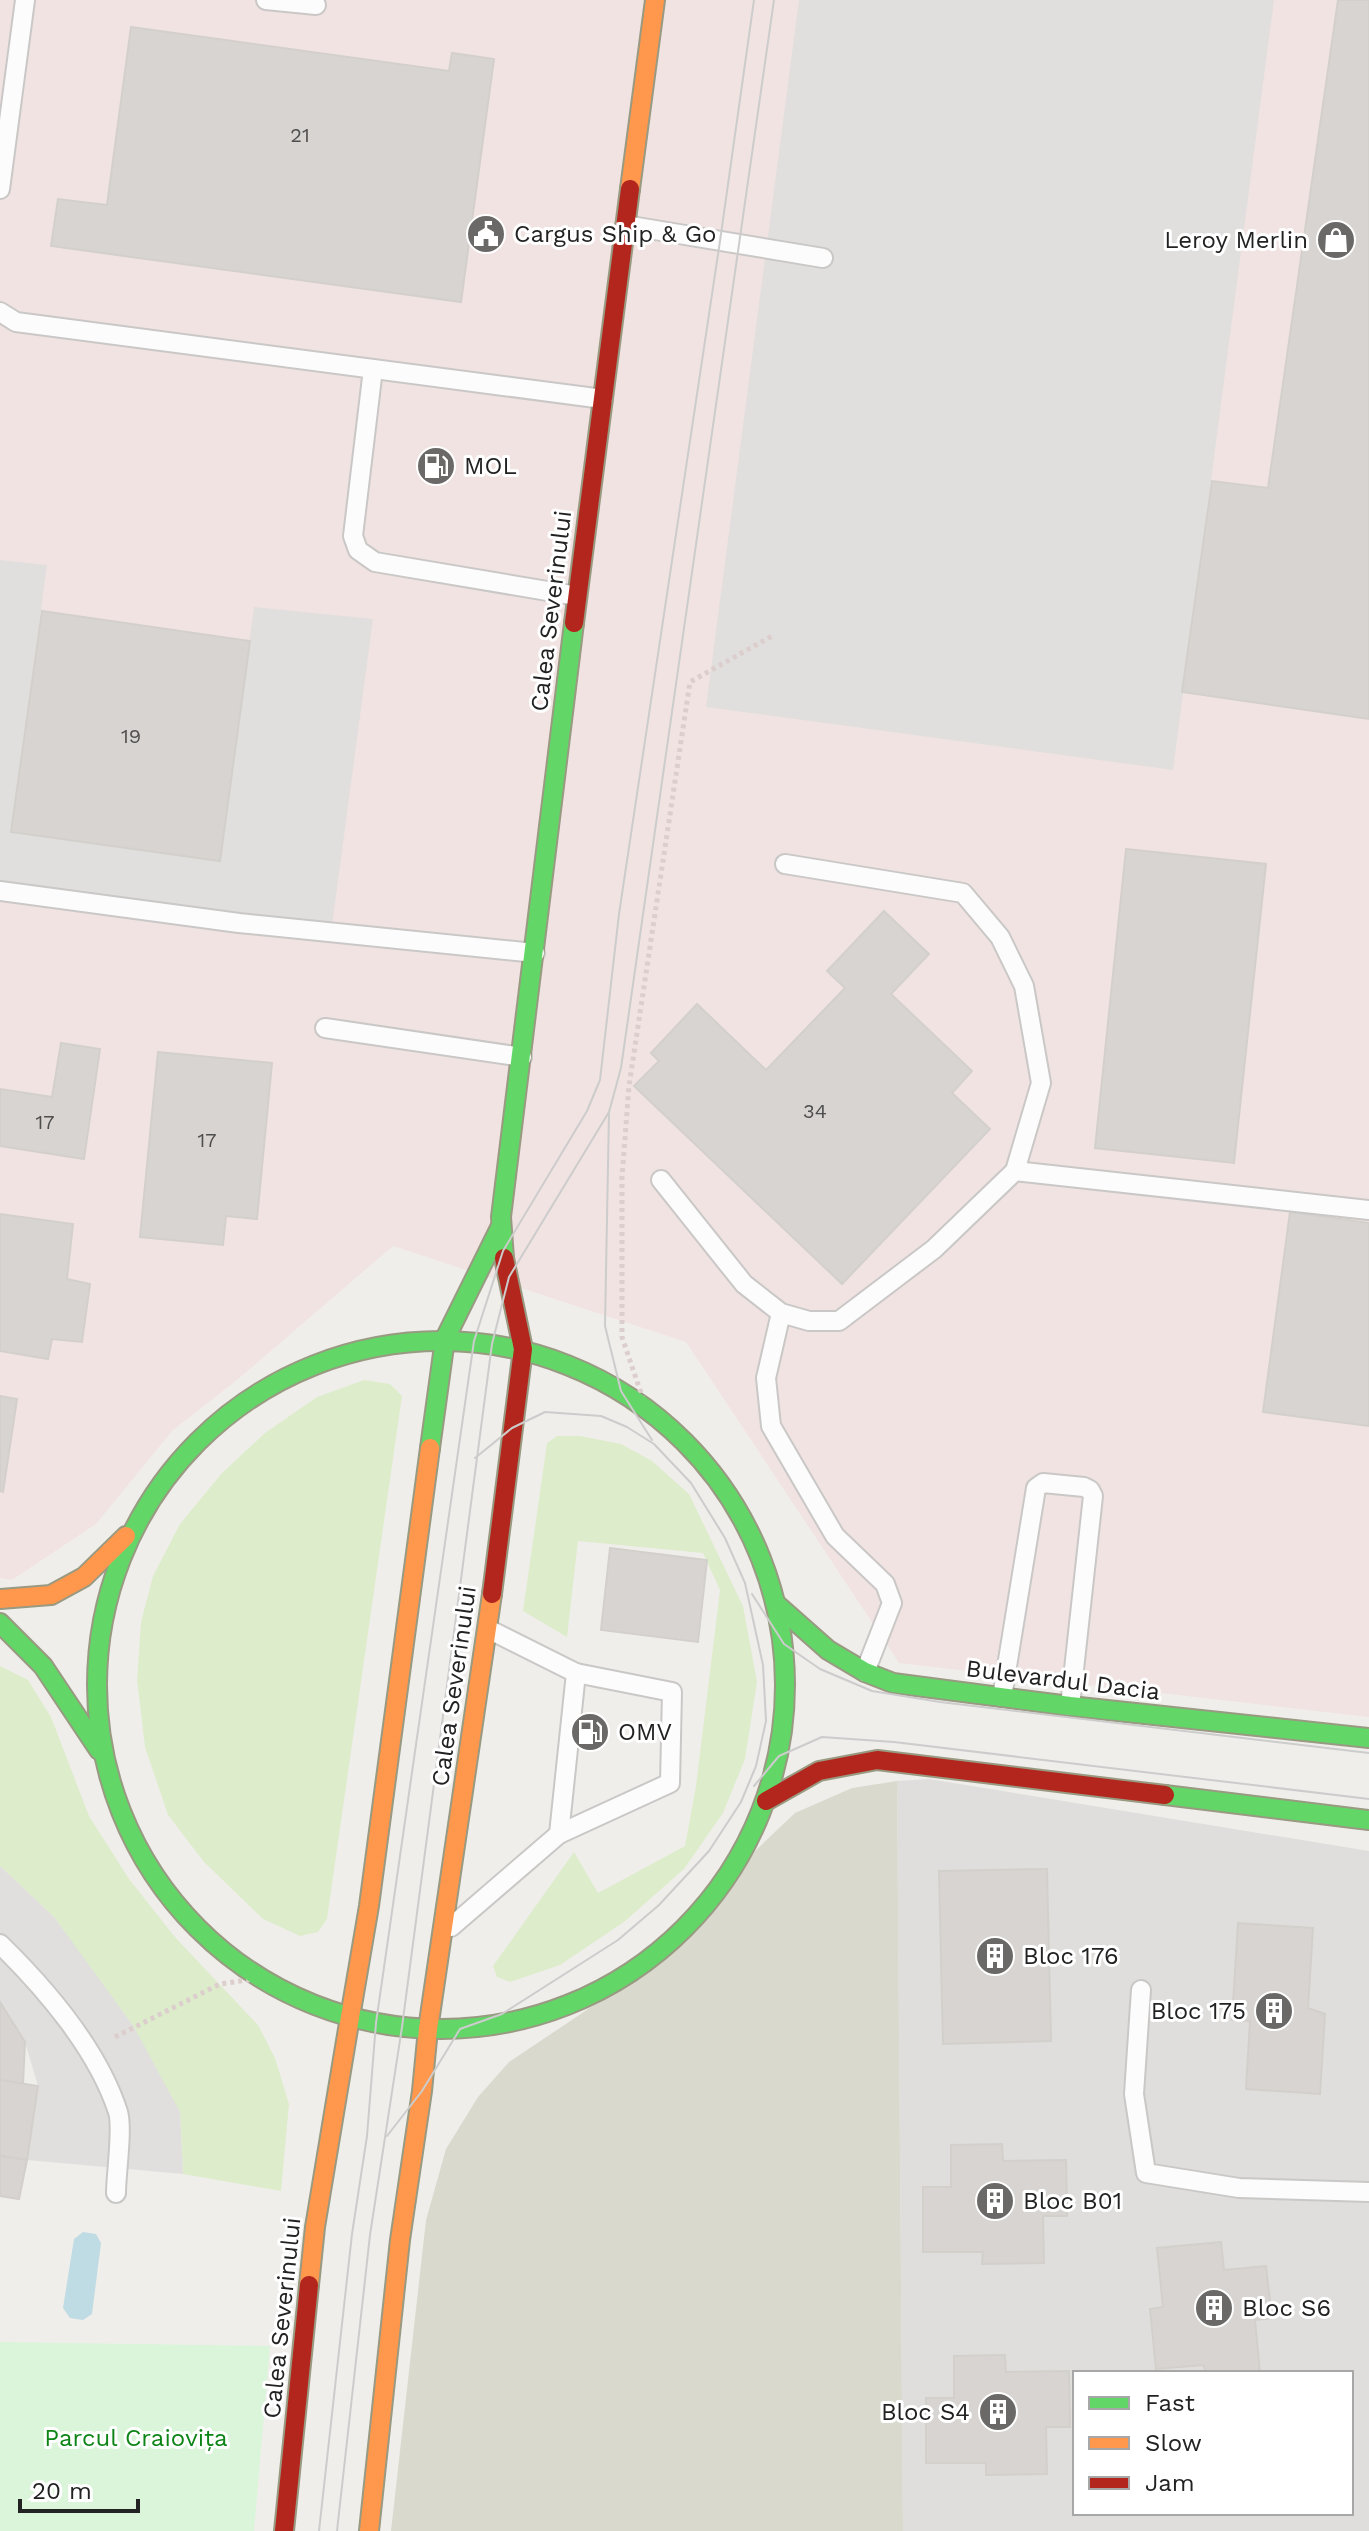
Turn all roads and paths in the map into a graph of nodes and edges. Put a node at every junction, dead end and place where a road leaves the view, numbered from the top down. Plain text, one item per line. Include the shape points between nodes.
1 (25, 0) edge
2 (266, 0) edge
3 (655, 0) edge
4 (316, 5) dead end
5 (0, 189) edge
6 (625, 225) junction
7 (823, 258) dead end
8 (0, 312) edge
9 (373, 369) junction
10 (603, 399) junction
11 (577, 596) junction
12 (772, 636) dead end
13 (785, 864) dead end
14 (0, 891) edge
15 (535, 953) junction
16 (325, 1028) dead end
17 (522, 1057) junction
18 (1015, 1171) junction
19 (661, 1180) dead end
20 (1369, 1210) edge
21 (500, 1228) junction
22 (781, 1313) junction
23 (445, 1339) junction
24 (523, 1349) junction
25 (646, 1408) junction
26 (133, 1528) junction
27 (0, 1599) edge
28 (776, 1604) junction
29 (0, 1623) edge
30 (488, 1629) junction
31 (865, 1672) junction
32 (576, 1673) junction
33 (1002, 1697) junction
34 (1070, 1706) junction
35 (1369, 1738) edge
36 (104, 1757) junction
37 (766, 1801) junction
38 (1369, 1820) edge
39 (559, 1834) junction
40 (443, 1934) junction
41 (0, 1944) edge
42 (261, 1978) junction
43 (1141, 1990) dead end
44 (350, 2017) junction
45 (428, 2029) junction
46 (89, 2051) junction
47 (1369, 2192) edge
48 (116, 2193) dead end
49 (284, 2531) edge
50 (369, 2531) edge

1 - 5 lane
2 - 4 lane
3 - 6 main road, Calea Severinului
6 - 7 lane
6 - 10 main road, Calea Severinului
8 - 9 lane via 16,322
9 - 10 lane
9 - 11 lane via 353,536 358,550 375,562
10 - 11 main road, Calea Severinului
11 - 15 main road, Calea Severinului
12 - 25 path via 690,682 629,1086 622,1177 622,1337
13 - 18 lane via 963,893 1000,937 1024,986 1041,1083
14 - 15 lane via 239,923
15 - 17 main road, Calea Severinului
16 - 17 lane
17 - 21 main road, Calea Severinului
18 - 20 lane
18 - 22 lane via 934,1249 839,1321 809,1321
19 - 22 lane via 744,1284
21 - 23 main road, Calea Severinului
21 - 24 main road, Calea Severinului
22 - 31 lane via 766,1378 771,1426 835,1536 885,1584 892,1603
23 - 24 main road
23 - 26 main road via 342,1354 264,1388 203,1434 157,1487
23 - 44 main road, Calea Severinului
24 - 25 main road via 567,1365
24 - 30 main road, Calea Severinului
25 - 28 main road via 686,1442 726,1491 757,1546
26 - 27 main road via 84,1577 51,1595
26 - 36 main road via 105,1607 96,1672
28 - 31 main road, Bulevardul Dacia via 828,1650
28 - 37 main road via 786,1674 784,1727
29 - 36 main road via 66,1695
30 - 32 lane
30 - 40 main road, Calea Severinului
31 - 33 main road, Bulevardul Dacia via 923,1689
32 - 39 lane
32 - 39 lane via 672,1692 670,1783
33 - 34 main road, Bulevardul Dacia
33 - 34 lane via 1036,1488 1043,1483 1084,1487 1093,1496
34 - 35 main road, Bulevardul Dacia
36 - 42 main road via 120,1810 147,1864 181,1910
37 - 38 main road via 819,1771 877,1760
37 - 45 main road via 731,1873 682,1932 622,1979 557,2010 500,2025
39 - 40 lane
40 - 45 main road, Calea Severinului
41 - 46 lane via 38,1980
42 - 44 main road
42 - 46 path via 220,1984
43 - 47 lane via 1134,2094 1146,2173 1239,2188
44 - 45 main road
44 - 49 main road, Calea Severinului via 315,2227
45 - 50 main road, Calea Severinului
46 - 48 lane via 119,2114

